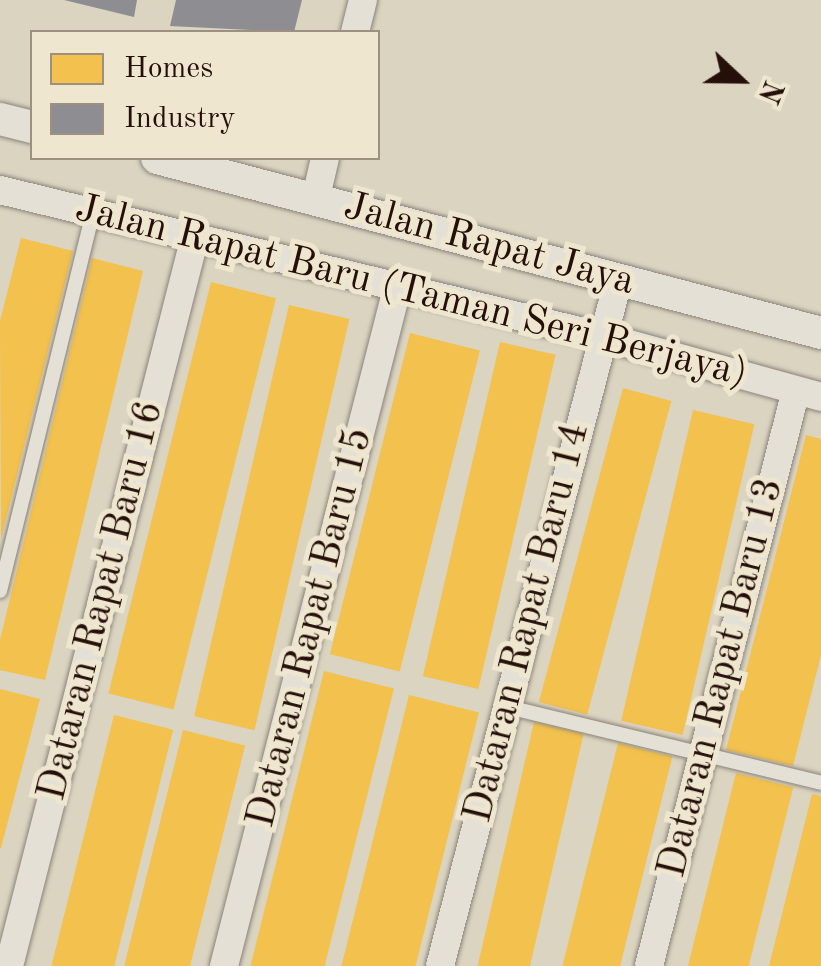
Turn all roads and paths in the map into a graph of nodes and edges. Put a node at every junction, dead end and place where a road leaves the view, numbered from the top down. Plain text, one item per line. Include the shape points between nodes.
1 (363, 0) edge
2 (356, 30) edge
3 (0, 119) edge
4 (30, 126) edge
5 (164, 160) edge
6 (325, 160) edge
7 (0, 190) edge
8 (316, 197) junction
9 (93, 211) junction
10 (195, 237) junction
11 (618, 280) junction
12 (397, 289) junction
13 (821, 333) edge
14 (600, 336) junction
15 (809, 394) edge
16 (0, 591) edge
17 (508, 707) junction
18 (701, 752) junction
19 (821, 783) edge
20 (9, 966) edge
21 (224, 966) edge
22 (440, 966) edge
23 (648, 966) edge

1 - 2 street
3 - 4 street
5 - 8 street, Jalan Rapat Jaya
6 - 8 street
7 - 9 street, Jalan Rapat Baru (Taman Seri Berjaya)
8 - 11 street, Jalan Rapat Jaya
9 - 10 street, Jalan Rapat Baru (Taman Seri Berjaya)
9 - 16 lane
10 - 12 street, Jalan Rapat Baru (Taman Seri Berjaya)
10 - 20 street, Dataran Rapat Baru 16
11 - 13 street, Jalan Rapat Jaya
11 - 14 street, Dataran Rapat Baru 14
12 - 14 street, Jalan Rapat Baru (Taman Seri Berjaya)
12 - 21 street, Dataran Rapat Baru 15
14 - 15 street, Jalan Rapat Baru (Taman Seri Berjaya)
14 - 17 street, Dataran Rapat Baru 14
15 - 18 street, Dataran Rapat Baru 13
17 - 18 lane
17 - 22 street, Dataran Rapat Baru 14
18 - 19 lane
18 - 23 street, Dataran Rapat Baru 13

